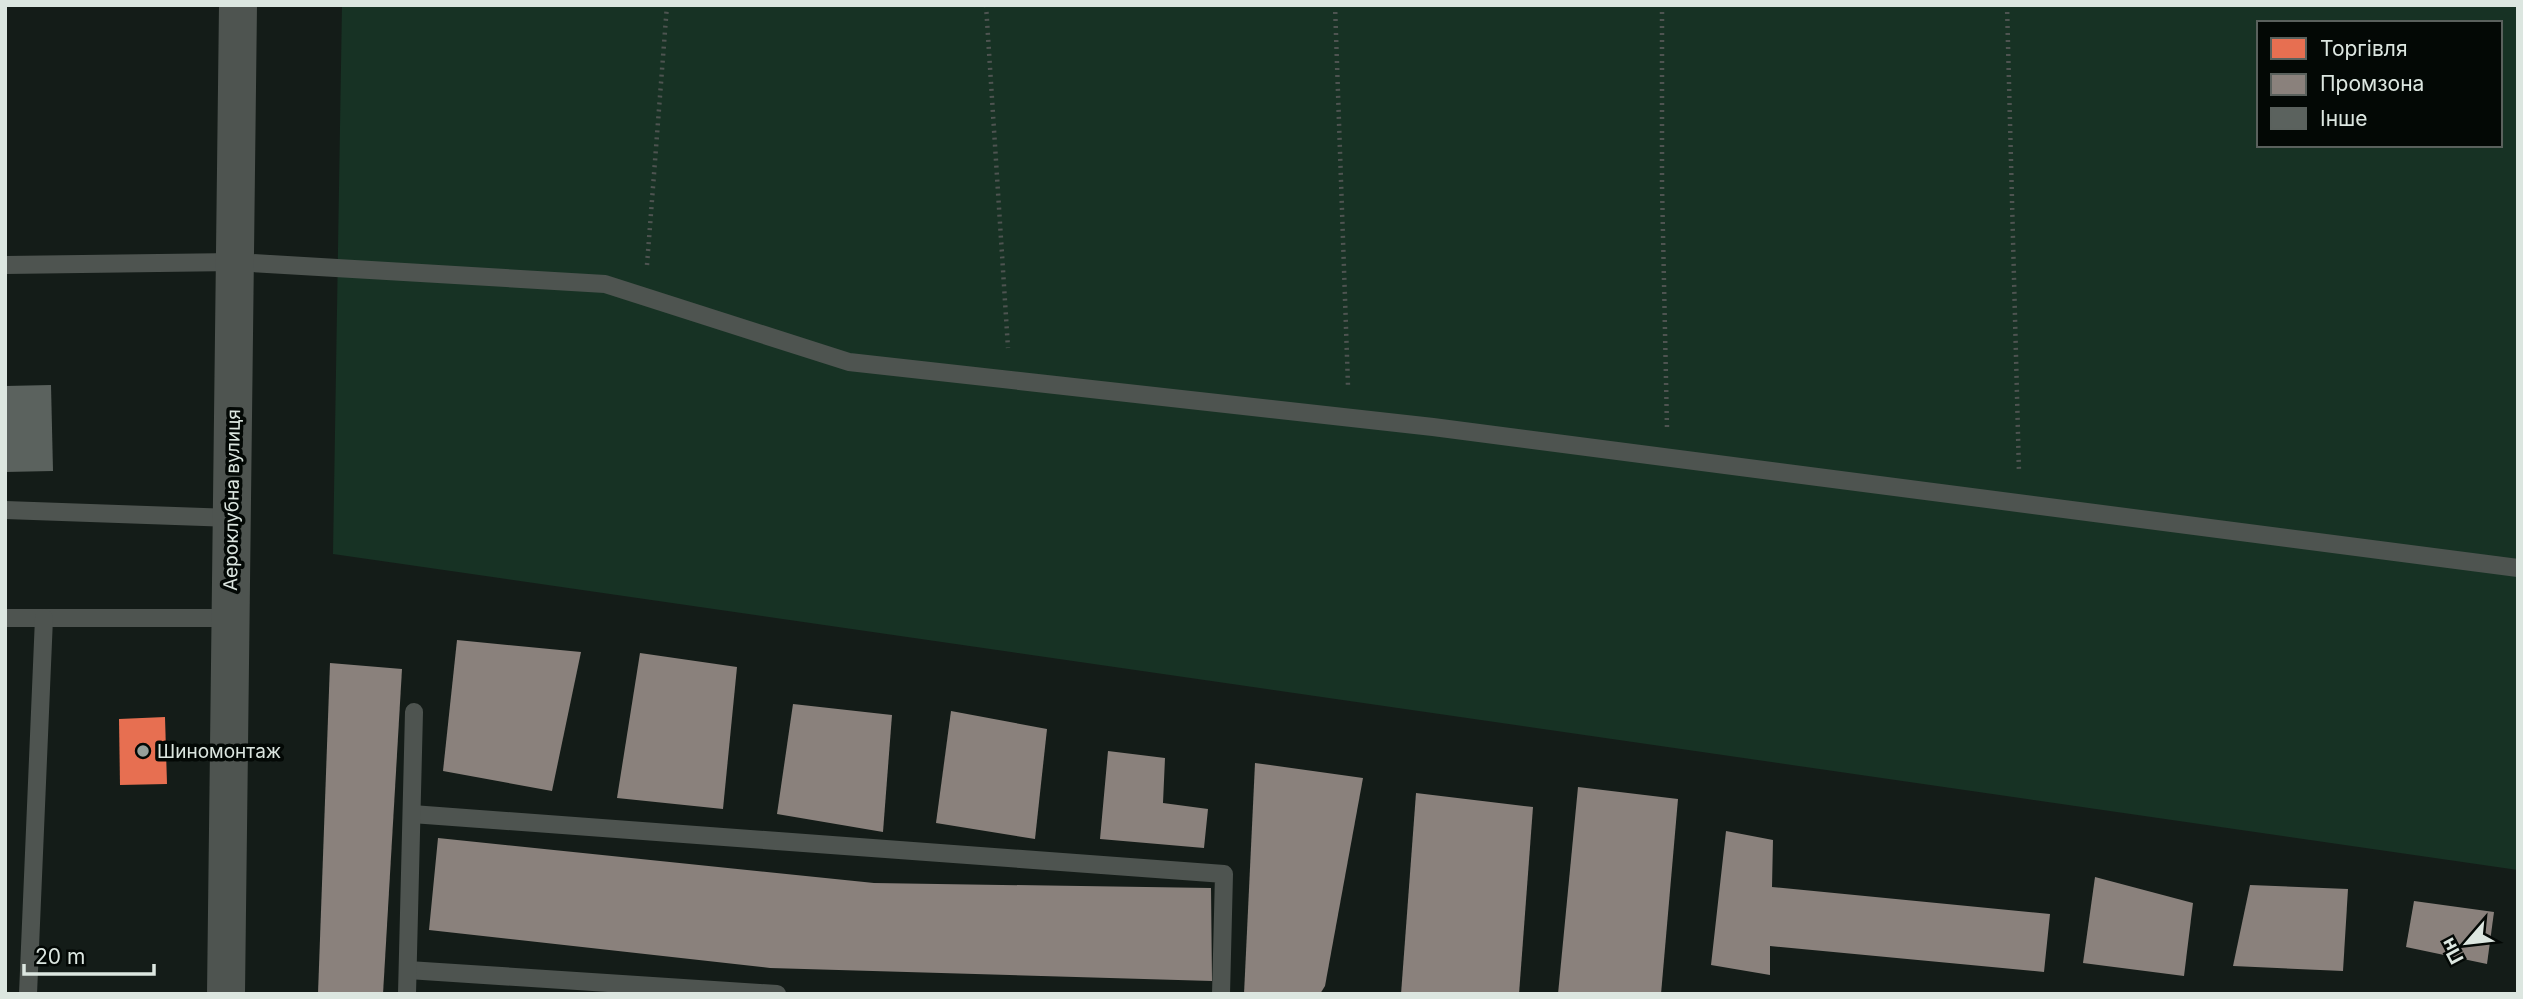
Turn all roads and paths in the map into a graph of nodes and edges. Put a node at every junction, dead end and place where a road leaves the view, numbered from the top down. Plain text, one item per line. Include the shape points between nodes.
1 (238, 5) edge
2 (667, 5) edge
3 (986, 5) edge
4 (1335, 5) edge
5 (1662, 5) edge
6 (2007, 5) edge
7 (235, 262) junction
8 (5, 265) edge
9 (645, 297) junction
10 (1010, 380) junction
11 (1349, 417) junction
12 (1667, 457) junction
13 (2021, 503) junction
14 (5, 510) edge
15 (232, 517) junction
16 (2518, 568) edge
17 (5, 618) edge
18 (44, 618) junction
19 (231, 618) junction
20 (414, 712) dead end
21 (412, 814) junction
22 (408, 970) junction
23 (29, 994) edge
24 (226, 994) edge
25 (407, 994) edge
26 (777, 994) edge
27 (1221, 994) edge

1 - 7 street, Аероклубна вулиця
2 - 9 path
3 - 10 path
4 - 11 path
5 - 12 path
6 - 13 path
7 - 8 lane
7 - 9 lane via 605,284
7 - 15 street, Аероклубна вулиця
9 - 10 lane via 849,362
10 - 11 lane
11 - 12 lane
12 - 13 lane
13 - 16 lane
14 - 15 lane
15 - 19 street, Аероклубна вулиця
17 - 18 lane
18 - 19 lane
18 - 23 lane
19 - 24 street, Аероклубна вулиця
20 - 21 lane
21 - 22 lane
21 - 27 lane via 1224,874
22 - 25 lane
22 - 26 lane

